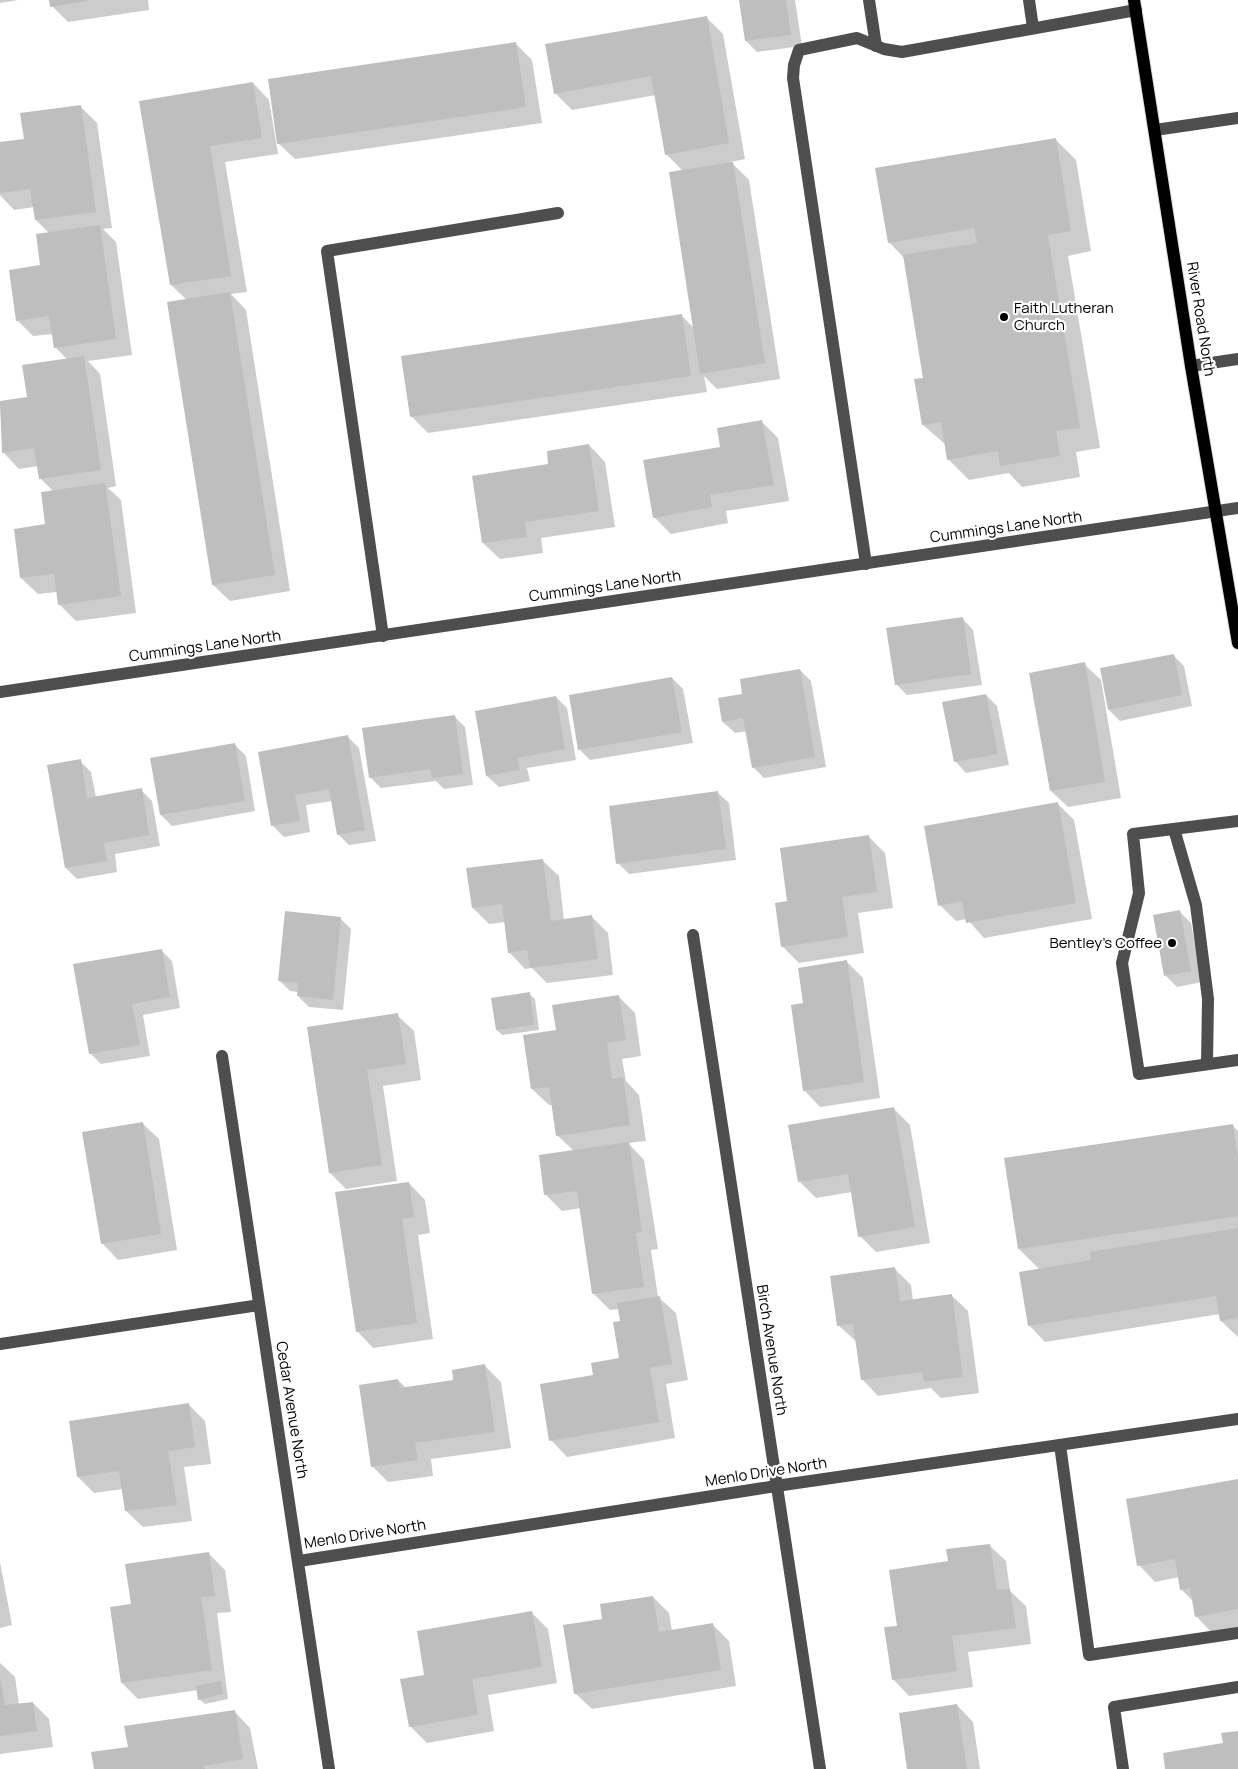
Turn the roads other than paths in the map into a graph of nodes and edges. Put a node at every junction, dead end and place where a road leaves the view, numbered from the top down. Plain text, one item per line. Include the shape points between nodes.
1 (870, 0) edge
2 (1029, 0) edge
3 (1135, 5) edge
4 (1033, 28) junction
5 (876, 46) junction
6 (1238, 118) edge
7 (1156, 130) junction
8 (558, 213) dead end
9 (1238, 358) edge
10 (1191, 366) junction
11 (1238, 508) edge
12 (1215, 512) junction
13 (866, 564) junction
14 (383, 636) junction
15 (1238, 643) edge
16 (0, 692) edge
17 (1238, 821) edge
18 (1174, 829) junction
19 (693, 935) dead end
20 (222, 1056) dead end
21 (1238, 1060) edge
22 (1207, 1064) junction
23 (259, 1305) junction
24 (0, 1344) edge
25 (1238, 1420) edge
26 (1060, 1445) junction
27 (776, 1486) junction
28 (299, 1561) junction
29 (1238, 1634) edge
30 (1238, 1687) edge
31 (329, 1769) edge
32 (820, 1769) edge
33 (1123, 1769) edge

1 - 5 street
2 - 4 street
3 - 4 street
3 - 7 main road, River Road North
4 - 5 street via 902,52
5 - 13 street via 857,38 799,50 794,65
6 - 7 street
7 - 10 main road, River Road North
8 - 14 street via 327,251
9 - 10 street
10 - 12 main road, River Road North
11 - 12 street, Cummings Lane North
12 - 13 street, Cummings Lane North
12 - 15 main road, River Road North
13 - 14 street, Cummings Lane North
14 - 16 street, Cummings Lane North
17 - 18 street
18 - 22 street via 1196,905 1208,999
18 - 22 street via 1133,834 1139,893 1122,963 1139,1074
19 - 27 street, Birch Avenue North
20 - 23 street, Cedar Avenue North
21 - 22 street
23 - 24 street
23 - 28 street, Cedar Avenue North
25 - 26 street, Menlo Drive North
26 - 27 street, Menlo Drive North
26 - 29 street via 1088,1654
27 - 28 street, Menlo Drive North
27 - 32 street, Birch Avenue North
28 - 31 street, Cedar Avenue North
30 - 33 street via 1114,1707

